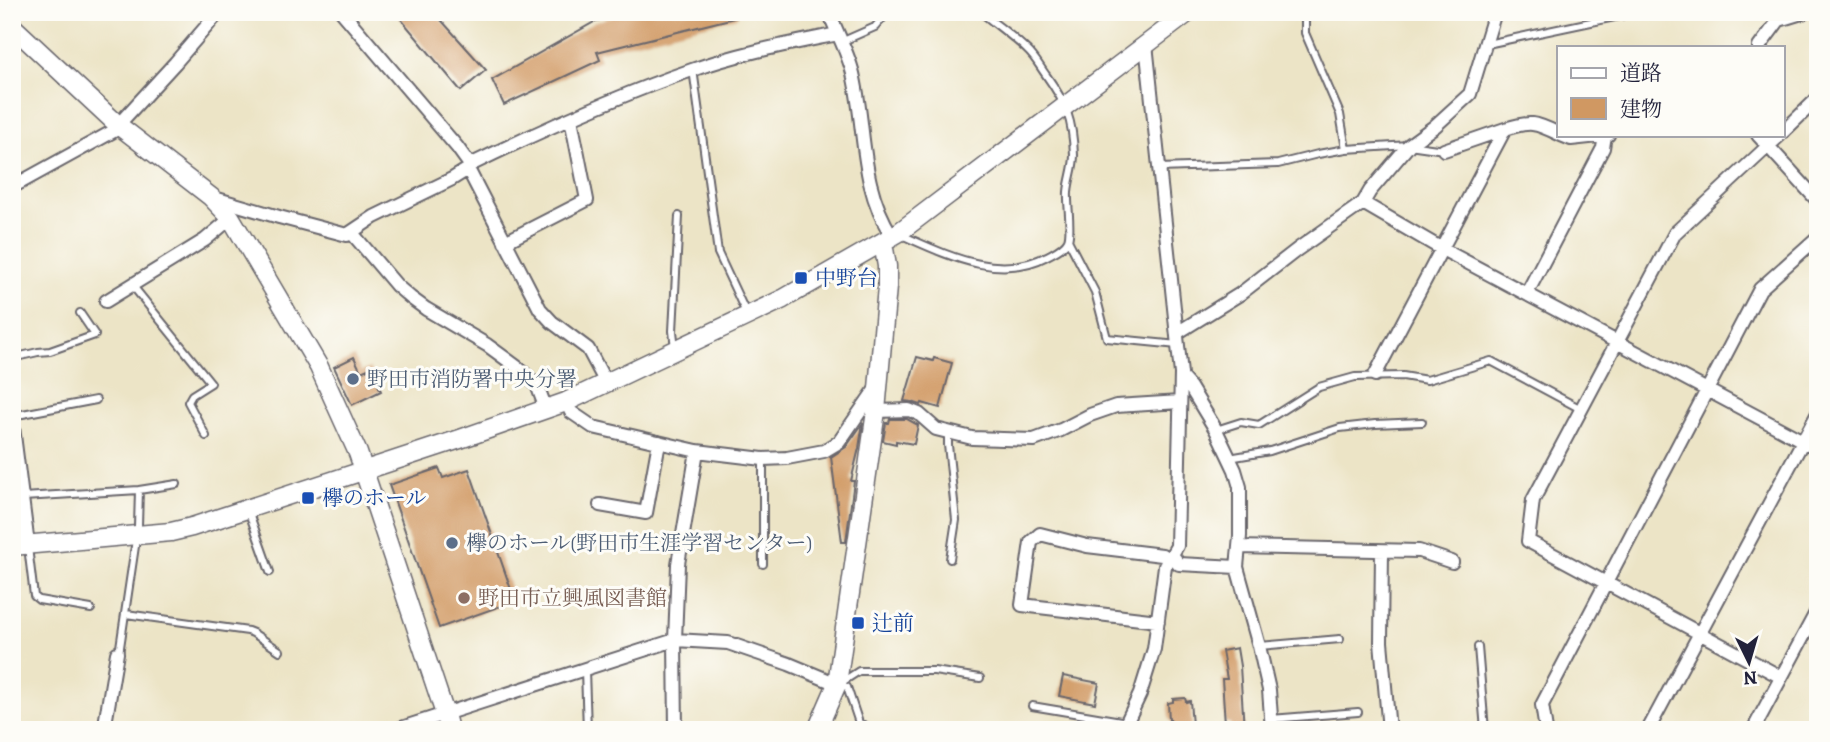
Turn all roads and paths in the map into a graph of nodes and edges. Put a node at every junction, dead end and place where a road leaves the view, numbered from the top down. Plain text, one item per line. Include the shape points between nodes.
1 (219, 12) edge
2 (342, 12) edge
3 (829, 12) edge
4 (888, 12) edge
5 (982, 12) edge
6 (1189, 12) edge
7 (1305, 12) edge
8 (1495, 12) edge
9 (1628, 12) edge
10 (1805, 12) edge
11 (12, 26) edge
12 (840, 38) junction
13 (1146, 44) junction
14 (1485, 44) junction
15 (1760, 46) edge
16 (693, 69) junction
17 (1818, 98) edge
18 (1066, 107) junction
19 (571, 119) junction
20 (119, 126) junction
21 (1505, 129) junction
22 (1784, 130) edge
23 (1557, 133) edge
24 (1564, 136) edge
25 (1598, 136) edge
26 (1607, 136) edge
27 (1759, 136) edge
28 (1778, 136) edge
29 (1409, 145) junction
30 (1768, 146) junction
31 (1346, 149) junction
32 (1444, 150) joint
33 (469, 167) junction
34 (1158, 168) junction
35 (12, 187) edge
36 (211, 197) junction
37 (1818, 201) edge
38 (1363, 203) junction
39 (679, 216) dead end
40 (231, 218) junction
41 (352, 233) junction
42 (891, 237) junction
43 (1818, 237) edge
44 (1068, 240) junction
45 (505, 242) junction
46 (1441, 249) junction
47 (132, 285) junction
48 (1527, 293) junction
49 (106, 301) dead end
50 (80, 313) dead end
51 (748, 315) junction
52 (1178, 339) junction
53 (1618, 341) junction
54 (675, 350) junction
55 (12, 358) edge
56 (1375, 375) junction
57 (1181, 377) junction
58 (606, 383) junction
59 (878, 385) junction
60 (1709, 390) junction
61 (96, 400) dead end
62 (566, 402) junction
63 (1180, 402) junction
64 (546, 409) junction
65 (1581, 409) junction
66 (876, 411) junction
67 (1818, 413) edge
68 (12, 418) edge
69 (1422, 422) dead end
70 (1216, 430) junction
71 (948, 433) junction
72 (206, 436) dead end
73 (1803, 441) junction
74 (659, 442) junction
75 (1818, 449) edge
76 (697, 451) junction
77 (1229, 458) junction
78 (763, 459) junction
79 (365, 470) junction
80 (177, 484) dead end
81 (139, 490) junction
82 (23, 497) junction
83 (600, 505) dead end
84 (247, 508) junction
85 (136, 535) junction
86 (20, 545) edge
87 (1239, 547) junction
88 (1382, 551) junction
89 (1170, 557) junction
90 (950, 559) dead end
91 (1451, 562) dead end
92 (763, 564) dead end
93 (1237, 567) junction
94 (270, 572) dead end
95 (1605, 583) junction
96 (90, 609) dead end
97 (1818, 609) edge
98 (126, 614) junction
99 (1158, 621) junction
100 (1700, 634) junction
101 (1340, 639) dead end
102 (675, 640) junction
103 (1259, 646) junction
104 (1478, 647) dead end
105 (280, 651) dead end
106 (117, 653) joint
107 (584, 670) junction
108 (1781, 677) junction
109 (980, 678) dead end
110 (837, 684) junction
111 (1032, 706) dead end
112 (1358, 712) dead end
113 (447, 722) edge
114 (1271, 724) edge
115 (1125, 726) edge
116 (104, 730) edge
117 (396, 730) edge
118 (587, 730) edge
119 (676, 730) edge
120 (817, 730) edge
121 (874, 730) edge
122 (1389, 730) edge
123 (1485, 730) edge
124 (1546, 730) edge
125 (1648, 730) edge
126 (1754, 730) edge

1 - 20 street
2 - 33 street via 441,127
3 - 12 street
4 - 12 lane via 875,27
5 - 18 lane via 1027,50
6 - 13 street
7 - 31 lane via 1304,33 1340,114
8 - 14 street
9 - 14 lane
10 - 15 street via 1779,20
11 - 20 street
12 - 16 street via 775,46
12 - 42 street via 854,75 867,172
13 - 18 street
13 - 34 street
14 - 29 street via 1470,94
16 - 19 street
16 - 51 lane via 718,253
17 - 22 street
18 - 42 street
18 - 44 lane via 1074,154 1068,188
19 - 33 street
19 - 45 street via 587,200
20 - 35 street
20 - 36 street
21 - 23 street via 1536,124
21 - 32 street
21 - 46 street
24 - 25 street
26 - 48 street
27 - 30 street
28 - 30 street
29 - 31 lane
29 - 32 lane
29 - 38 street
30 - 37 street
30 - 53 street via 1675,233
31 - 34 lane via 1278,164
33 - 41 street
33 - 45 street
34 - 52 street
36 - 40 street
36 - 41 street via 279,218
38 - 46 street
38 - 52 street
39 - 54 lane
40 - 47 street via 205,240
40 - 79 street via 318,367
41 - 64 street via 411,298 487,345 537,385
42 - 44 lane via 994,267 1019,267 1041,260
42 - 51 street
42 - 59 street
43 - 60 street via 1760,289
44 - 52 lane via 1095,292 1107,338
45 - 58 street via 540,309 587,349
46 - 48 street
46 - 56 street
47 - 49 street
47 - 72 lane via 211,383 188,402
48 - 53 street
50 - 55 lane via 95,335
51 - 54 street
52 - 57 street
53 - 60 street
53 - 65 street
54 - 58 street
56 - 65 lane via 1427,380 1491,361
56 - 70 lane via 1319,387 1259,425 1241,422
57 - 63 street
57 - 70 street
58 - 62 street
59 - 66 street
59 - 78 street via 839,442 824,451
60 - 73 street
60 - 95 street
61 - 68 lane
62 - 64 street
62 - 74 street via 571,412 593,426
63 - 71 street via 1116,406 1034,440
63 - 89 street via 1177,546
64 - 79 street
65 - 95 street via 1533,500 1528,541
66 - 71 street via 909,410
66 - 110 street
67 - 73 street
68 - 82 street
69 - 77 lane via 1339,428
70 - 77 street
71 - 90 lane via 956,520
73 - 75 street
73 - 100 street
74 - 76 street
74 - 83 street via 646,513
76 - 78 street
76 - 102 street via 678,564
77 - 87 street via 1240,487
78 - 92 lane
79 - 84 street
79 - 113 street
80 - 81 lane
81 - 82 lane
81 - 85 lane
82 - 86 street
84 - 85 street via 192,527
84 - 94 lane
85 - 86 street
85 - 98 lane
86 - 96 lane via 33,596
87 - 88 street
87 - 93 street
88 - 91 street via 1419,551
88 - 122 street via 1381,642
89 - 93 street via 1179,564
89 - 99 street
89 - 99 street via 1087,546 1040,534 1031,542 1022,605
93 - 103 street
95 - 100 street
95 - 124 street via 1542,705
97 - 108 street
98 - 105 lane via 248,631
98 - 106 lane
99 - 115 street via 1140,694
100 - 108 street
100 - 125 street
101 - 103 lane
102 - 107 street
102 - 110 street via 728,643
102 - 119 street
103 - 114 street
104 - 123 lane
106 - 116 street
107 - 113 street
107 - 118 lane
108 - 126 street
109 - 110 lane via 934,671 859,671
110 - 120 street
110 - 121 lane via 847,687 859,723
111 - 115 lane
112 - 114 lane
113 - 117 street

